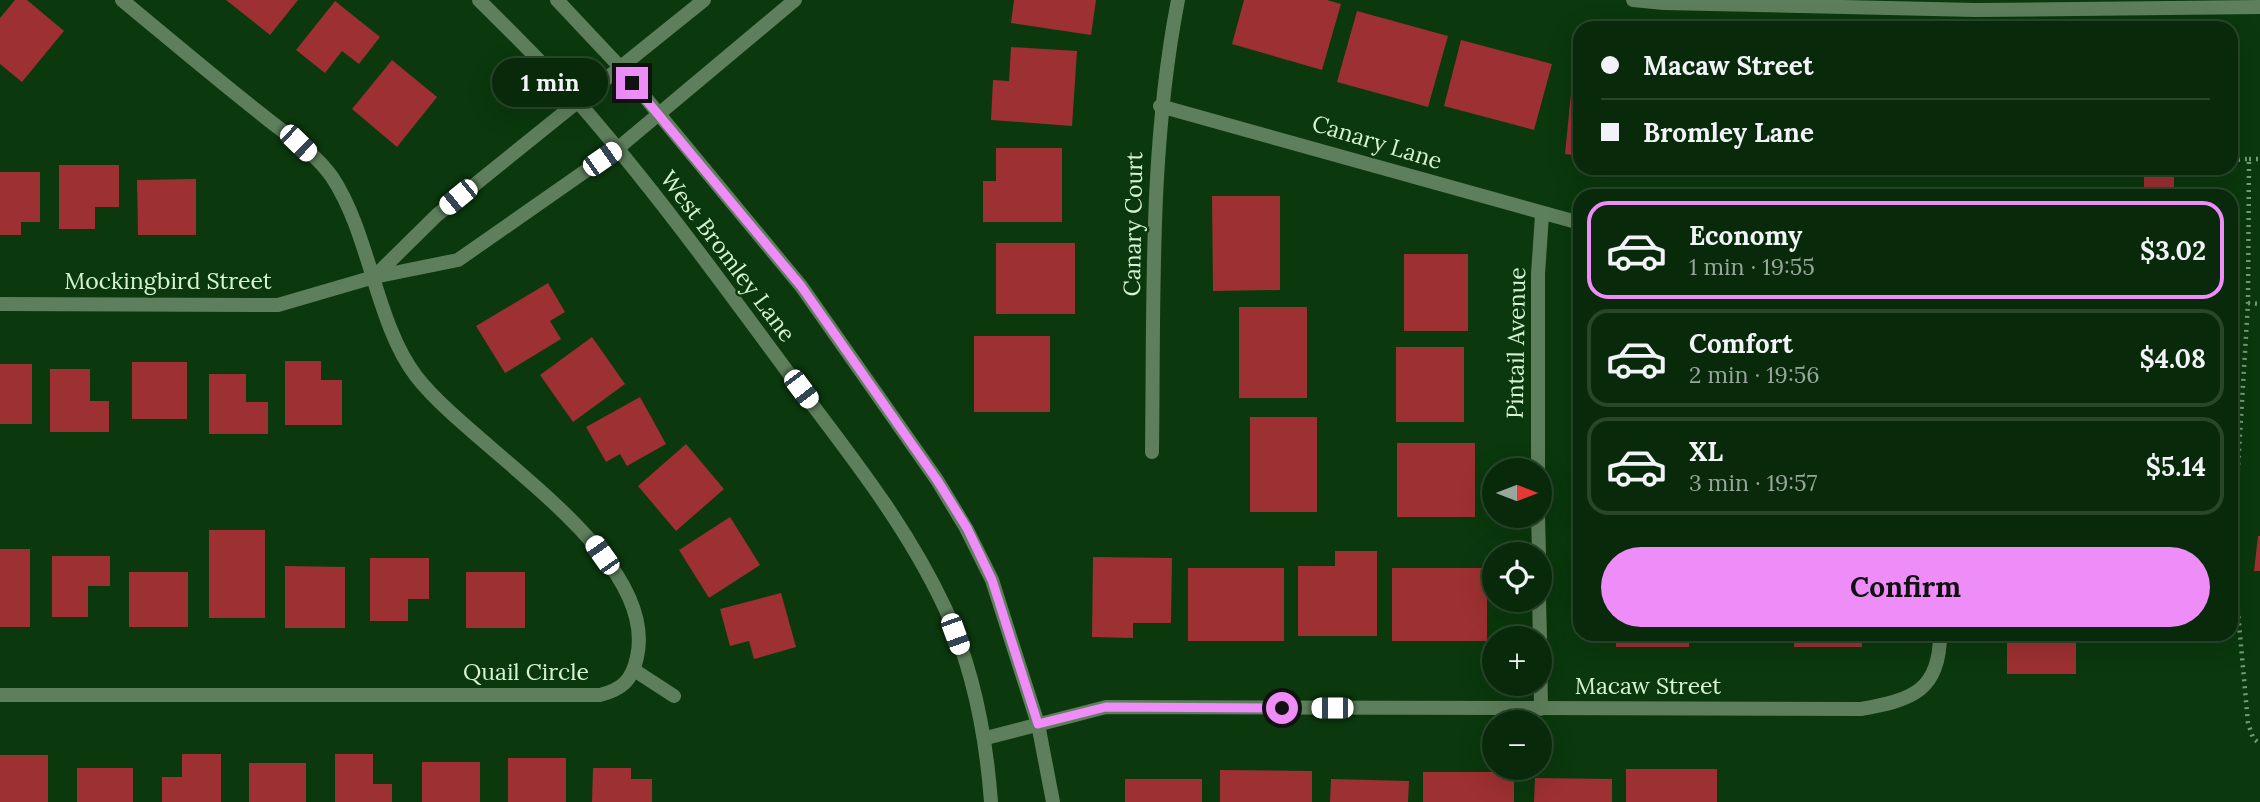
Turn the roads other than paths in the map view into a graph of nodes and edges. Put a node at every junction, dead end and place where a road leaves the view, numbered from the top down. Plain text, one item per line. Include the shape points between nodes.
1 (122, 0) edge
2 (479, 0) edge
3 (557, 0) edge
4 (704, 0) edge
5 (795, 0) edge
6 (1178, 0) edge
7 (1633, 0) edge
8 (2260, 7) edge
9 (620, 67) junction
10 (578, 102) junction
11 (1160, 106) junction
12 (658, 114) junction
13 (617, 149) junction
14 (1542, 215) junction
15 (1573, 222) edge
16 (374, 277) junction
17 (0, 304) edge
18 (1152, 452) dead end
19 (1538, 458) edge
20 (1940, 641) edge
21 (634, 670) junction
22 (0, 695) edge
23 (674, 696) dead end
24 (1541, 696) edge
25 (1541, 709) junction
26 (1038, 724) junction
27 (986, 738) junction
28 (991, 802) edge
29 (1053, 802) edge

1 - 16 street via 330,174 345,200
2 - 10 street, West Bromley Lane
3 - 9 street, West Bromley Lane
4 - 9 street, Mockingbird Street
5 - 12 street, Mockingbird Street
6 - 11 street, Canary Court
7 - 8 street via 1976,10
9 - 10 street, Mockingbird Street
9 - 12 street, West Bromley Lane
10 - 13 street, West Bromley Lane
10 - 16 street, Mockingbird Street via 437,215
11 - 14 street, Canary Lane
11 - 18 street, Canary Court
12 - 13 street, Mockingbird Street
12 - 26 street, West Bromley Lane via 801,286 967,528 992,580
13 - 16 street, Mockingbird Street via 458,260
13 - 27 street, West Bromley Lane via 909,537 946,610 973,682
14 - 15 street, Canary Lane
14 - 19 street, Pintail Avenue
16 - 17 street, Mockingbird Street via 278,305
16 - 21 street via 398,342 416,375 441,405 588,536 615,575 635,612 639,632
20 - 25 street, Macaw Street via 1940,656 1929,682 1899,703 1861,709
21 - 22 street, Quail Circle via 625,685 600,695
21 - 23 street
24 - 25 street
25 - 26 street, Macaw Street via 1106,707
26 - 27 street, Macaw Street
26 - 29 street, West Bromley Lane
27 - 28 street, West Bromley Lane

